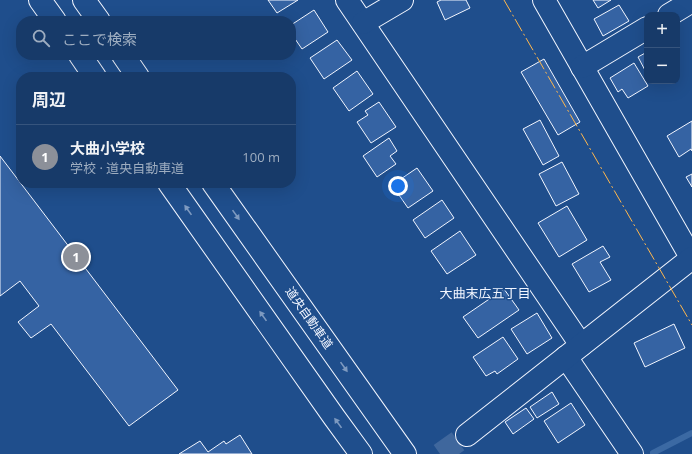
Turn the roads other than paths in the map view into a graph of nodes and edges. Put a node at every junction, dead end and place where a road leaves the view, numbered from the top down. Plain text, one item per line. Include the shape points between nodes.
1 (40, 0) edge
2 (84, 0) edge
3 (347, 0) edge
4 (402, 0) edge
5 (544, 0) edge
6 (692, 1) edge
7 (674, 12) edge
8 (51, 16) edge
9 (95, 16) edge
10 (363, 23) junction
11 (644, 30) edge
12 (83, 60) edge
13 (126, 60) edge
14 (582, 67) junction
15 (92, 72) edge
16 (135, 72) edge
17 (173, 188) edge
18 (218, 188) edge
19 (692, 259) edge
20 (573, 351) junction
21 (467, 435) tunnel mouth
22 (361, 454) edge
23 (405, 454) edge
24 (632, 454) edge

1 - 8 main road
2 - 9 main road
3 - 10 main road
4 - 10 main road
5 - 14 main road
6 - 7 main road
10 - 20 main road
11 - 14 main road
12 - 15 main road
13 - 16 main road
14 - 19 main road
22 -> 17 main road
18 -> 23 main road, 道央自動車道
19 - 20 main road
20 - 21 main road
20 - 24 main road

